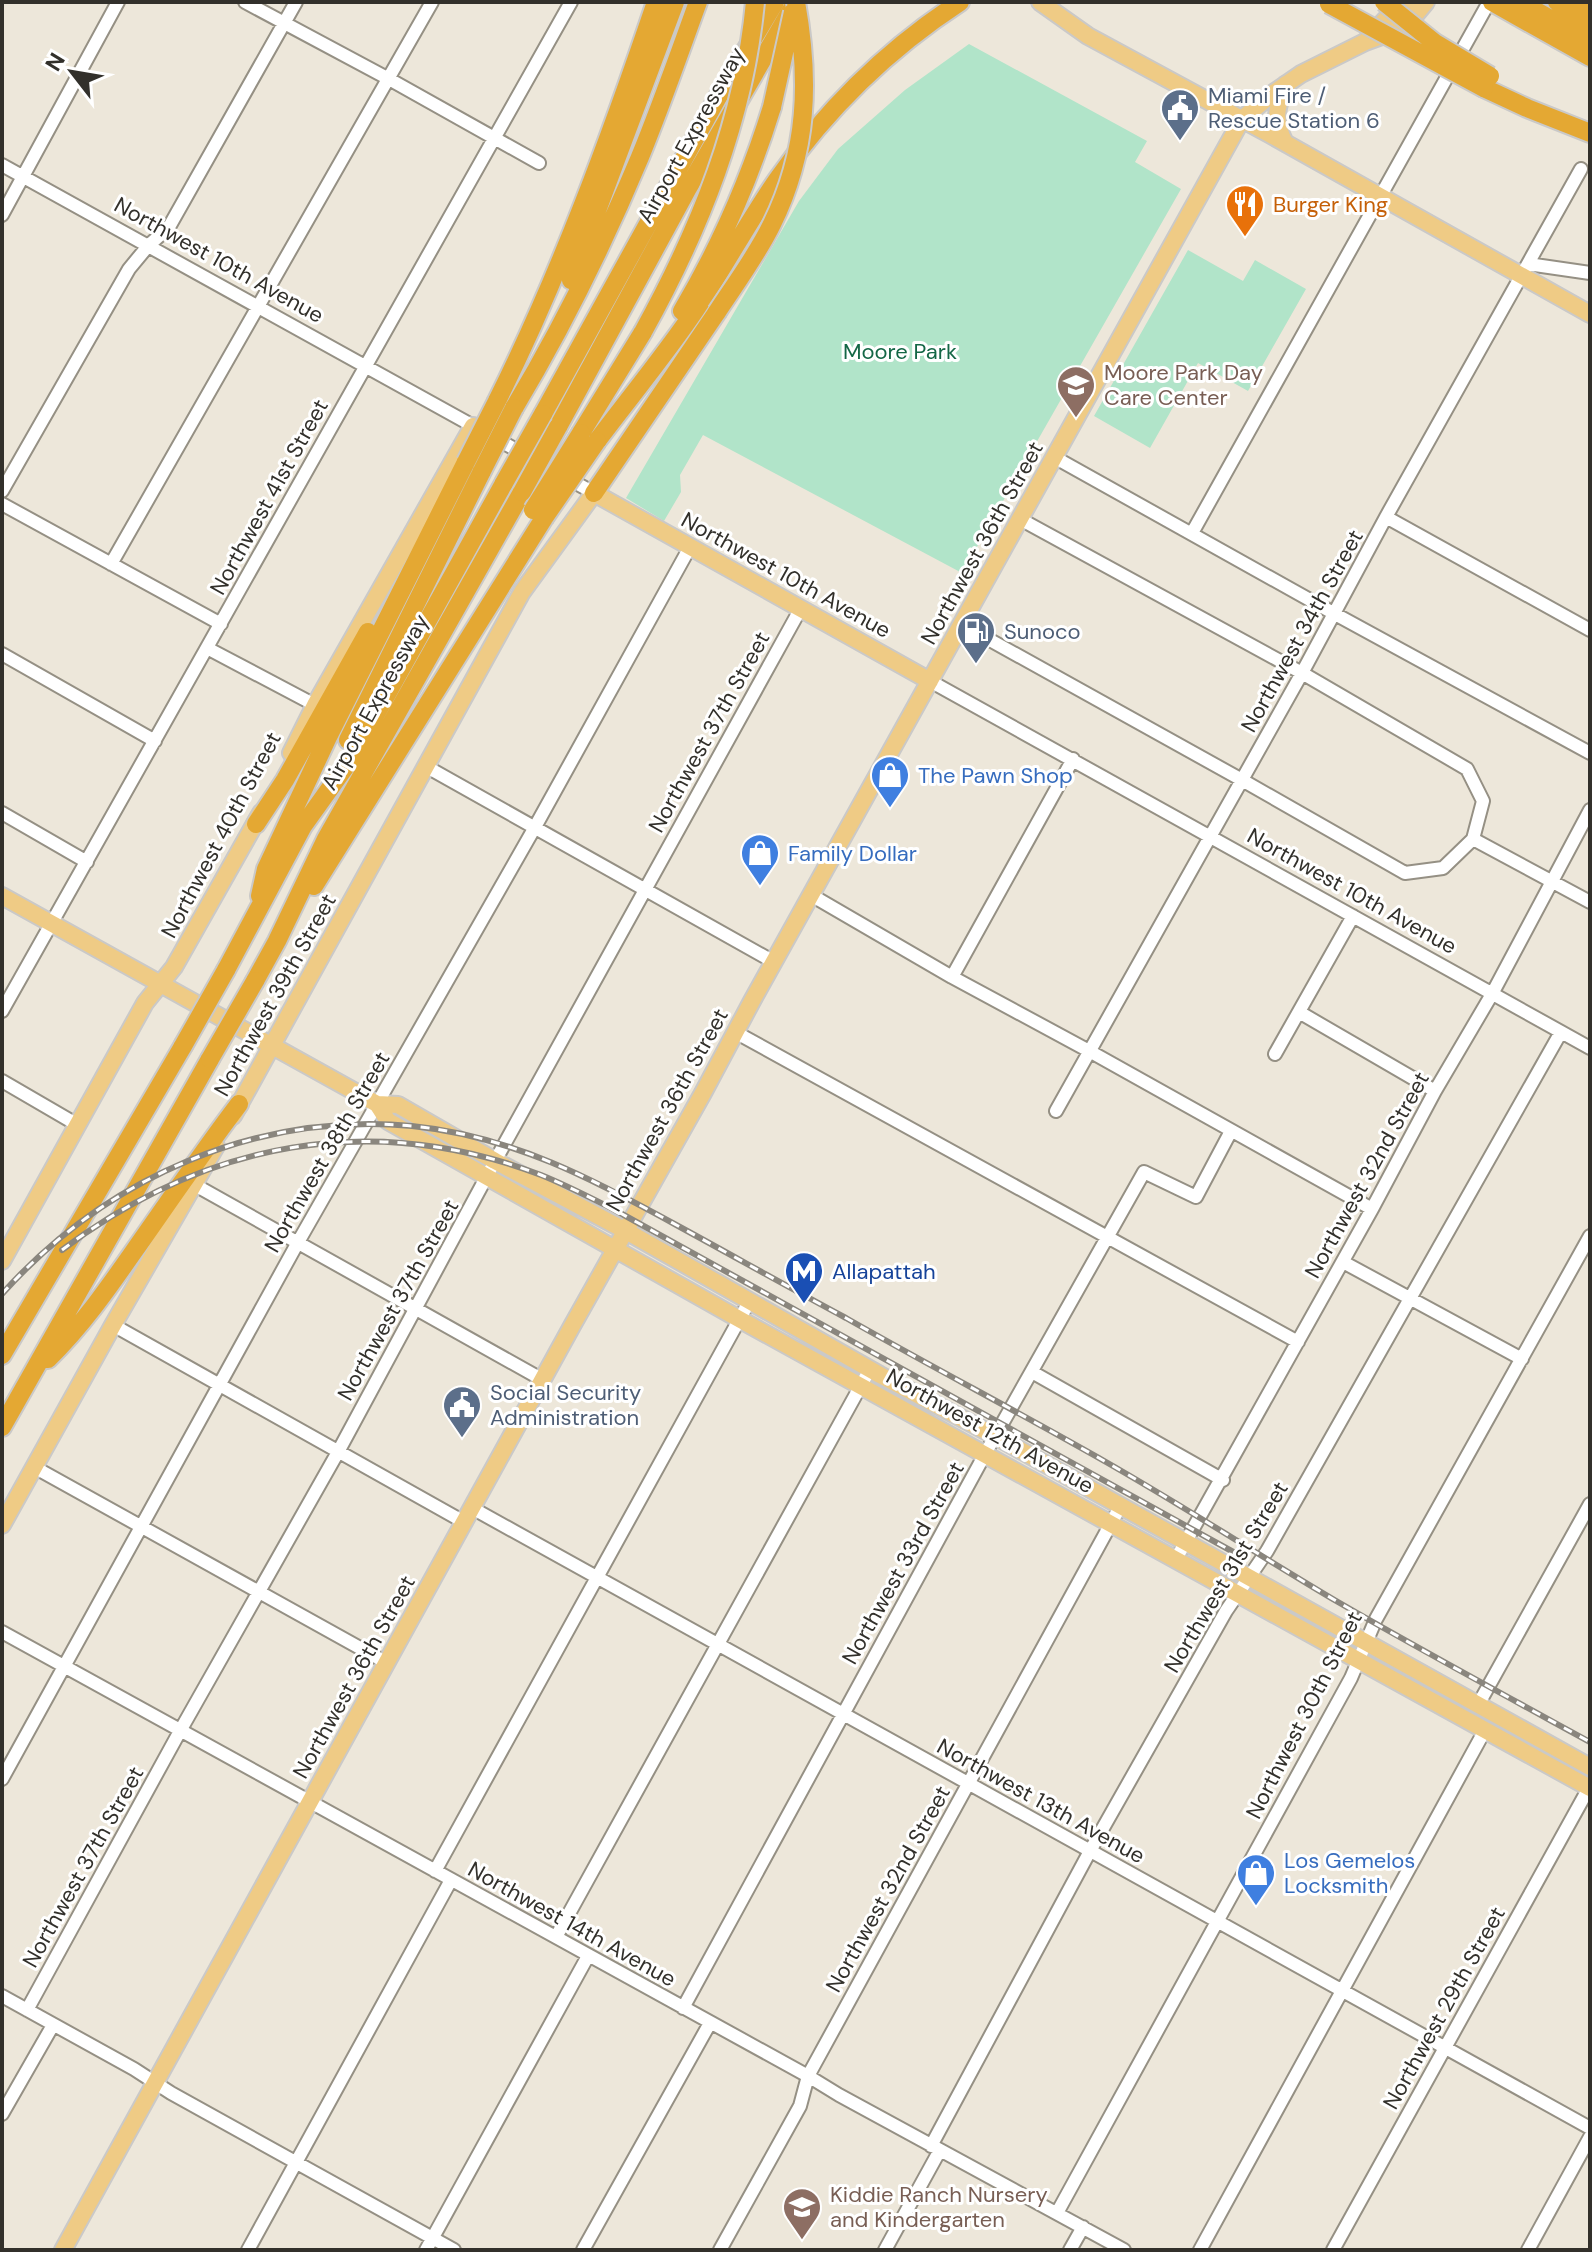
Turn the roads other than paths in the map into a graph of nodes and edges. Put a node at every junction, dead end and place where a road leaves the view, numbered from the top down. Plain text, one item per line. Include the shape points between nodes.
1 (118, 2) edge
2 (245, 2) edge
3 (296, 2) edge
4 (432, 2) edge
5 (571, 2) edge
6 (656, 2) edge
7 (675, 2) edge
8 (698, 2) edge
9 (755, 2) edge
10 (775, 2) edge
11 (795, 2) edge
12 (960, 2) edge
13 (1040, 2) edge
14 (1384, 2) edge
15 (1406, 2) edge
16 (1426, 2) edge
17 (1491, 2) edge
18 (1557, 2) edge
19 (1584, 2) edge
20 (1327, 3) edge
21 (1590, 5) edge
22 (1519, 7) edge
23 (1590, 21) edge
24 (284, 23) junction
25 (1590, 41) edge
26 (1365, 42) junction
27 (1590, 57) edge
28 (389, 79) junction
29 (1287, 82) junction
30 (1487, 82) junction
31 (1242, 119) junction
32 (1590, 121) edge
33 (1590, 133) edge
34 (495, 137) junction
35 (1285, 143) junction
36 (539, 163) dead end
37 (2, 165) edge
38 (1581, 169) dead end
39 (23, 176) junction
40 (1380, 197) junction
41 (2, 215) edge
42 (148, 246) junction
43 (1524, 269) junction
44 (1590, 273) edge
45 (259, 307) junction
46 (1590, 314) edge
47 (366, 367) junction
48 (635, 389) junction
49 (506, 404) junction
50 (473, 426) junction
51 (589, 437) junction
52 (1054, 457) junction
53 (474, 466) junction
54 (2, 491) edge
55 (594, 493) junction
56 (446, 503) junction
57 (2, 504) edge
58 (1386, 517) junction
59 (1020, 519) junction
60 (1192, 533) junction
61 (690, 547) junction
62 (111, 564) junction
63 (801, 608) junction
64 (1335, 614) junction
65 (221, 624) junction
66 (963, 625) junction
67 (1590, 630) edge
68 (207, 648) junction
69 (2, 654) edge
70 (1302, 673) junction
71 (930, 681) junction
72 (315, 705) junction
73 (155, 741) junction
74 (1590, 753) edge
75 (1073, 759) junction
76 (427, 767) junction
77 (1242, 780) junction
78 (1590, 810) edge
79 (2, 813) edge
80 (256, 824) junction
81 (303, 826) junction
82 (535, 827) junction
83 (1210, 837) junction
84 (1473, 839) junction
85 (87, 862) junction
86 (1552, 880) junction
87 (645, 889) junction
88 (811, 895) junction
89 (2, 896) edge
90 (1590, 902) edge
91 (256, 916) junction
92 (1353, 916) junction
93 (52, 924) junction
94 (277, 941) junction
95 (774, 962) junction
96 (952, 977) junction
97 (160, 985) junction
98 (1492, 994) junction
99 (2, 1011) edge
100 (1299, 1012) junction
101 (735, 1032) junction
102 (1561, 1032) junction
103 (272, 1046) junction
104 (1590, 1048) edge
105 (1091, 1052) junction
106 (1275, 1054) dead end
107 (2, 1081) edge
108 (1435, 1091) junction
109 (239, 1104) junction
110 (377, 1104) junction
111 (1056, 1111) dead end
112 (76, 1124) junction
113 (1231, 1131) junction
114 (495, 1161) junction
115 (487, 1178) junction
116 (195, 1185) junction
117 (1372, 1209) junction
118 (626, 1231) junction
119 (1106, 1235) junction
120 (1590, 1236) edge
121 (297, 1244) junction
122 (616, 1248) junction
123 (2, 1261) edge
124 (1343, 1262) junction
125 (1408, 1299) junction
126 (749, 1302) junction
127 (417, 1309) junction
128 (739, 1319) junction
129 (113, 1325) junction
130 (1298, 1342) junction
131 (2, 1355) edge
132 (1522, 1359) junction
133 (870, 1369) junction
134 (1032, 1372) junction
135 (32, 1375) junction
136 (543, 1380) junction
137 (220, 1385) junction
138 (861, 1386) junction
139 (2, 1427) edge
140 (995, 1436) junction
141 (338, 1452) junction
142 (985, 1454) junction
143 (34, 1467) junction
144 (1223, 1480) junction
145 (1590, 1504) edge
146 (1120, 1507) junction
147 (468, 1515) junction
148 (1111, 1523) junction
149 (2, 1525) edge
150 (141, 1528) junction
151 (1185, 1543) junction
152 (1176, 1559) junction
153 (596, 1577) junction
154 (1249, 1578) junction
155 (259, 1592) junction
156 (1238, 1593) junction
157 (2, 1632) edge
158 (1366, 1643) junction
159 (719, 1645) junction
160 (1359, 1660) junction
161 (387, 1663) junction
162 (64, 1667) junction
163 (1409, 1688) junction
164 (1478, 1705) junction
165 (843, 1714) junction
166 (1485, 1730) junction
167 (180, 1731) junction
168 (1547, 1743) junction
169 (1590, 1767) edge
170 (2, 1779) edge
171 (968, 1783) junction
172 (1590, 1787) edge
173 (310, 1802) junction
174 (1090, 1851) junction
175 (435, 1871) junction
176 (451, 1880) junction
177 (1217, 1922) junction
178 (556, 1937) junction
179 (588, 1956) junction
180 (1342, 1991) junction
181 (2, 1996) edge
182 (683, 2008) junction
183 (27, 2010) junction
184 (710, 2023) junction
185 (53, 2025) junction
186 (1446, 2047) junction
187 (808, 2076) junction
188 (155, 2083) junction
189 (2, 2114) edge
190 (1590, 2128) edge
191 (1590, 2137) edge
192 (935, 2148) junction
193 (298, 2162) junction
194 (1057, 2213) junction
195 (1083, 2227) junction
196 (432, 2238) junction
197 (63, 2250) edge
198 (248, 2250) edge
199 (426, 2250) edge
200 (454, 2250) edge
201 (583, 2250) edge
202 (720, 2250) edge
203 (885, 2250) edge
204 (1070, 2250) edge
205 (1124, 2250) edge
206 (1200, 2250) edge
207 (1333, 2250) edge
208 (1528, 2250) edge

1 - 39 street
2 - 24 street
3 - 24 street
4 - 28 street
5 - 34 street, Northwest 41st Street
6 - 49 highway
7 - 49 highway via 580,259
8 - 49 highway via 611,224 549,348
9 - 51 highway, bridge via 742,84 700,220
10 - 81 highway, Airport Expressway, bridge via 351,759
11 - 48 highway, bridge via 772,107 747,178 711,258
11 - 55 highway, bridge via 804,49 801,135 773,223
11 - 94 highway, Airport Expressway, bridge via 326,839
12 - 48 highway via 874,68 819,126
13 - 31 main road via 1088,36
14 - 30 highway, bridge
15 - 26 main road, Northwest 36th Street
16 - 26 main road, Northwest 36th Street via 1395,31
17 - 22 highway
17 - 40 street
18 - 23 highway
19 - 21 highway
20 - 30 highway, bridge
22 - 25 highway
22 - 27 highway
24 - 28 street
24 - 42 street via 169,227
26 - 29 main road, Northwest 36th Street
28 - 34 street
28 - 45 street
29 - 31 main road, Northwest 36th Street
29 - 35 main road via 1276,116
30 - 32 highway
30 - 33 highway via 1527,108
31 - 35 main road
31 - 52 main road, Northwest 36th Street
34 - 36 street
34 - 47 street, Northwest 41st Street
35 - 40 main road
37 - 39 street, Northwest 10th Avenue
38 - 43 street, Northwest 34th Street
39 - 41 street
39 - 42 street, Northwest 10th Avenue
40 - 43 main road
40 - 60 street
42 - 45 street, Northwest 10th Avenue
42 - 54 street via 129,269
43 - 44 street via 1546,266
43 - 46 main road
43 - 58 street, Northwest 34th Street
45 - 47 street, Northwest 10th Avenue
45 - 62 street
47 - 50 street, Northwest 10th Avenue
47 - 65 street, Northwest 41st Street
48 - 51 highway
49 - 53 highway, bridge
50 - 55 street, Northwest 10th Avenue
50 - 72 main road, Northwest 40th Street
51 - 94 highway, bridge via 538,514 498,592
52 - 59 main road, Northwest 36th Street
52 - 60 street
53 - 56 highway
53 - 81 highway
55 - 61 main road, Northwest 10th Avenue
55 - 76 main road, Northwest 39th Street via 522,592
56 - 80 highway
56 - 91 highway via 266,869
57 - 62 street
58 - 64 street, Northwest 34th Street
58 - 67 street
59 - 66 main road, Northwest 36th Street
59 - 70 street
60 - 64 street
61 - 63 main road, Northwest 10th Avenue
61 - 82 street, Northwest 38th Street
62 - 65 street
63 - 71 main road, Northwest 10th Avenue
63 - 87 street, Northwest 37th Street
64 - 70 street, Northwest 34th Street
64 - 74 street
65 - 68 street, Northwest 41st Street
66 - 71 main road, Northwest 36th Street
66 - 77 street
68 - 72 street
68 - 73 street, Northwest 41st Street
69 - 73 street
70 - 77 street, Northwest 34th Street
70 - 84 street via 1467,769 1483,801
71 - 75 street, Northwest 10th Avenue
71 - 88 main road, Northwest 36th Street
72 - 80 main road, Northwest 40th Street
73 - 85 street, Northwest 41st Street
75 - 83 street, Northwest 10th Avenue
75 - 96 street
76 - 82 street
76 - 103 main road, Northwest 39th Street
77 - 83 street, Northwest 34th Street
77 - 84 street via 1405,873 1443,868
78 - 86 street, Northwest 32nd Street
79 - 85 street
80 - 97 main road, Northwest 40th Street
81 - 91 highway, Airport Expressway
82 - 87 street
82 - 110 street, Northwest 38th Street
83 - 92 street, Northwest 10th Avenue
83 - 105 street, Northwest 34th Street
84 - 86 street
85 - 93 street, Northwest 41st Street
86 - 90 street
86 - 98 street, Northwest 32nd Street
87 - 95 street
87 - 114 street, Northwest 37th Street
88 - 95 main road, Northwest 36th Street
88 - 96 street
89 - 93 main road, Northwest 12th Avenue
91 - 131 highway, Airport Expressway, bridge
92 - 98 street, Northwest 10th Avenue
92 - 100 street
93 - 97 main road, Northwest 12th Avenue
93 - 99 street, Northwest 41st Street
94 - 135 highway, Airport Expressway, bridge
95 - 101 main road, Northwest 36th Street
96 - 105 street
97 - 103 main road, Northwest 12th Avenue
97 - 112 main road, Northwest 40th Street
98 - 102 street, Northwest 10th Avenue
98 - 108 street, Northwest 32nd Street
100 - 106 street
100 - 108 street
101 - 118 main road, Northwest 36th Street
101 - 119 street
102 - 104 street, Northwest 10th Avenue
102 - 125 street, Northwest 31st Street
103 - 109 main road, Northwest 39th Street
103 - 110 main road, Northwest 12th Avenue
105 - 111 street, Northwest 34th Street
105 - 113 street
107 - 112 street
108 - 117 street, Northwest 32nd Street
109 - 116 main road, Northwest 39th Street
109 - 135 highway via 112,1284 69,1339
110 - 114 main road, Northwest 12th Avenue via 398,1105
110 - 115 main road, Northwest 12th Avenue via 388,1121
110 - 121 street, Northwest 38th Street
112 - 123 main road, Northwest 40th Street
113 - 117 street
113 - 119 street, Northwest 33rd Street via 1196,1197 1144,1172
114 - 115 street, Northwest 37th Street
114 - 118 main road, Northwest 12th Avenue
115 - 122 main road, Northwest 12th Avenue
115 - 127 street, Northwest 37th Street
116 - 121 street
116 - 129 main road, Northwest 39th Street
117 - 124 street, Northwest 32nd Street
118 - 122 main road, Northwest 36th Street
118 - 126 main road, Northwest 12th Avenue
119 - 130 street
119 - 134 street, Northwest 33rd Street
120 - 132 street, Northwest 30th Street
121 - 127 street
121 - 137 street, Northwest 38th Street
122 - 128 main road, Northwest 12th Avenue
122 - 136 main road, Northwest 36th Street
124 - 125 street
124 - 130 street, Northwest 32nd Street
125 - 132 street
125 - 154 street, Northwest 31st Street
126 - 128 street
126 - 133 main road, Northwest 12th Avenue
127 - 136 street
127 - 141 street, Northwest 37th Street
128 - 138 main road, Northwest 12th Avenue
128 - 153 street
129 - 137 street, Northwest 13th Avenue
129 - 143 main road, Northwest 39th Street
130 - 144 street, Northwest 32nd Street
132 - 158 street, Northwest 30th Street
133 - 138 street
133 - 140 main road, Northwest 12th Avenue
134 - 140 street, Northwest 33rd Street
134 - 144 street
135 - 139 highway, Airport Expressway
136 - 147 main road, Northwest 36th Street
137 - 141 street, Northwest 13th Avenue
137 - 150 street, Northwest 38th Street
138 - 142 main road, Northwest 12th Avenue
138 - 159 street
140 - 142 street, Northwest 33rd Street
140 - 146 main road, Northwest 12th Avenue
141 - 147 street, Northwest 13th Avenue
141 - 155 street, Northwest 37th Street
142 - 148 main road, Northwest 12th Avenue
142 - 165 street, Northwest 33rd Street
143 - 149 main road, Northwest 39th Street
143 - 150 street
144 - 151 street, Northwest 32nd Street
145 - 164 street
146 - 148 street, Northwest 32nd Street
146 - 151 main road, Northwest 12th Avenue
147 - 153 street, Northwest 13th Avenue
147 - 161 main road, Northwest 36th Street
148 - 152 main road, Northwest 12th Avenue
148 - 171 street, Northwest 32nd Street
150 - 155 street
150 - 162 street, Northwest 38th Street
151 - 152 street, Northwest 32nd Street
151 - 154 main road, Northwest 12th Avenue
152 - 156 main road, Northwest 12th Avenue
153 - 159 street, Northwest 13th Avenue
153 - 175 street
154 - 156 street, Northwest 31st Street
154 - 158 main road, Northwest 12th Avenue
155 - 161 street
155 - 167 street, Northwest 37th Street
156 - 160 main road, Northwest 12th Avenue
156 - 174 street, Northwest 31st Street
157 - 162 street, Northwest 14th Avenue
158 - 160 street, Northwest 30th Street
158 - 164 main road, Northwest 12th Avenue
159 - 165 street, Northwest 13th Avenue
159 - 178 street
160 - 163 main road, Northwest 12th Avenue
160 - 177 street, Northwest 30th Street
161 - 173 main road, Northwest 36th Street
162 - 167 street, Northwest 14th Avenue
162 - 170 street, Northwest 38th Street
163 - 164 main road via 1466,1708
163 - 166 main road, Northwest 12th Avenue
164 - 168 main road, Northwest 12th Avenue
165 - 171 street, Northwest 13th Avenue
165 - 182 street, Northwest 33rd Street
166 - 168 main road via 1500,1727 1528,1742
166 - 172 main road, Northwest 12th Avenue
166 - 180 street
167 - 173 street, Northwest 14th Avenue
167 - 183 street, Northwest 37th Street
168 - 169 main road, Northwest 12th Avenue
171 - 174 street, Northwest 13th Avenue
171 - 187 street, Northwest 32nd Street
172 - 186 street, Northwest 29th Street
173 - 175 street, Northwest 14th Avenue
173 - 188 main road, Northwest 36th Street
174 - 177 street, Northwest 13th Avenue
174 - 192 street, Northwest 31st Street
175 - 176 street, Northwest 14th Avenue
176 - 178 street, Northwest 14th Avenue
176 - 193 street
177 - 180 street, Northwest 13th Avenue
177 - 194 street, Northwest 30th Street
178 - 179 street, Northwest 14th Avenue
179 - 182 street, Northwest 14th Avenue
179 - 196 street
180 - 186 street, Northwest 13th Avenue
180 - 206 street
181 - 183 street
182 - 184 street, Northwest 14th Avenue
183 - 185 street
184 - 187 street, Northwest 14th Avenue
184 - 201 street
185 - 188 street
185 - 189 street
186 - 190 street, Northwest 13th Avenue
186 - 207 street, Northwest 29th Street
187 - 192 street, Northwest 14th Avenue
187 - 202 street, Northwest 32nd Street via 800,2106
188 - 193 street
188 - 197 main road, Northwest 36th Street
191 - 208 street
192 - 194 street, Northwest 14th Avenue
192 - 203 street, Northwest 31st Street
193 - 196 street
193 - 198 street
194 - 195 street, Northwest 14th Avenue
195 - 204 street
195 - 205 street, Northwest 14th Avenue
196 - 199 street
196 - 200 street

